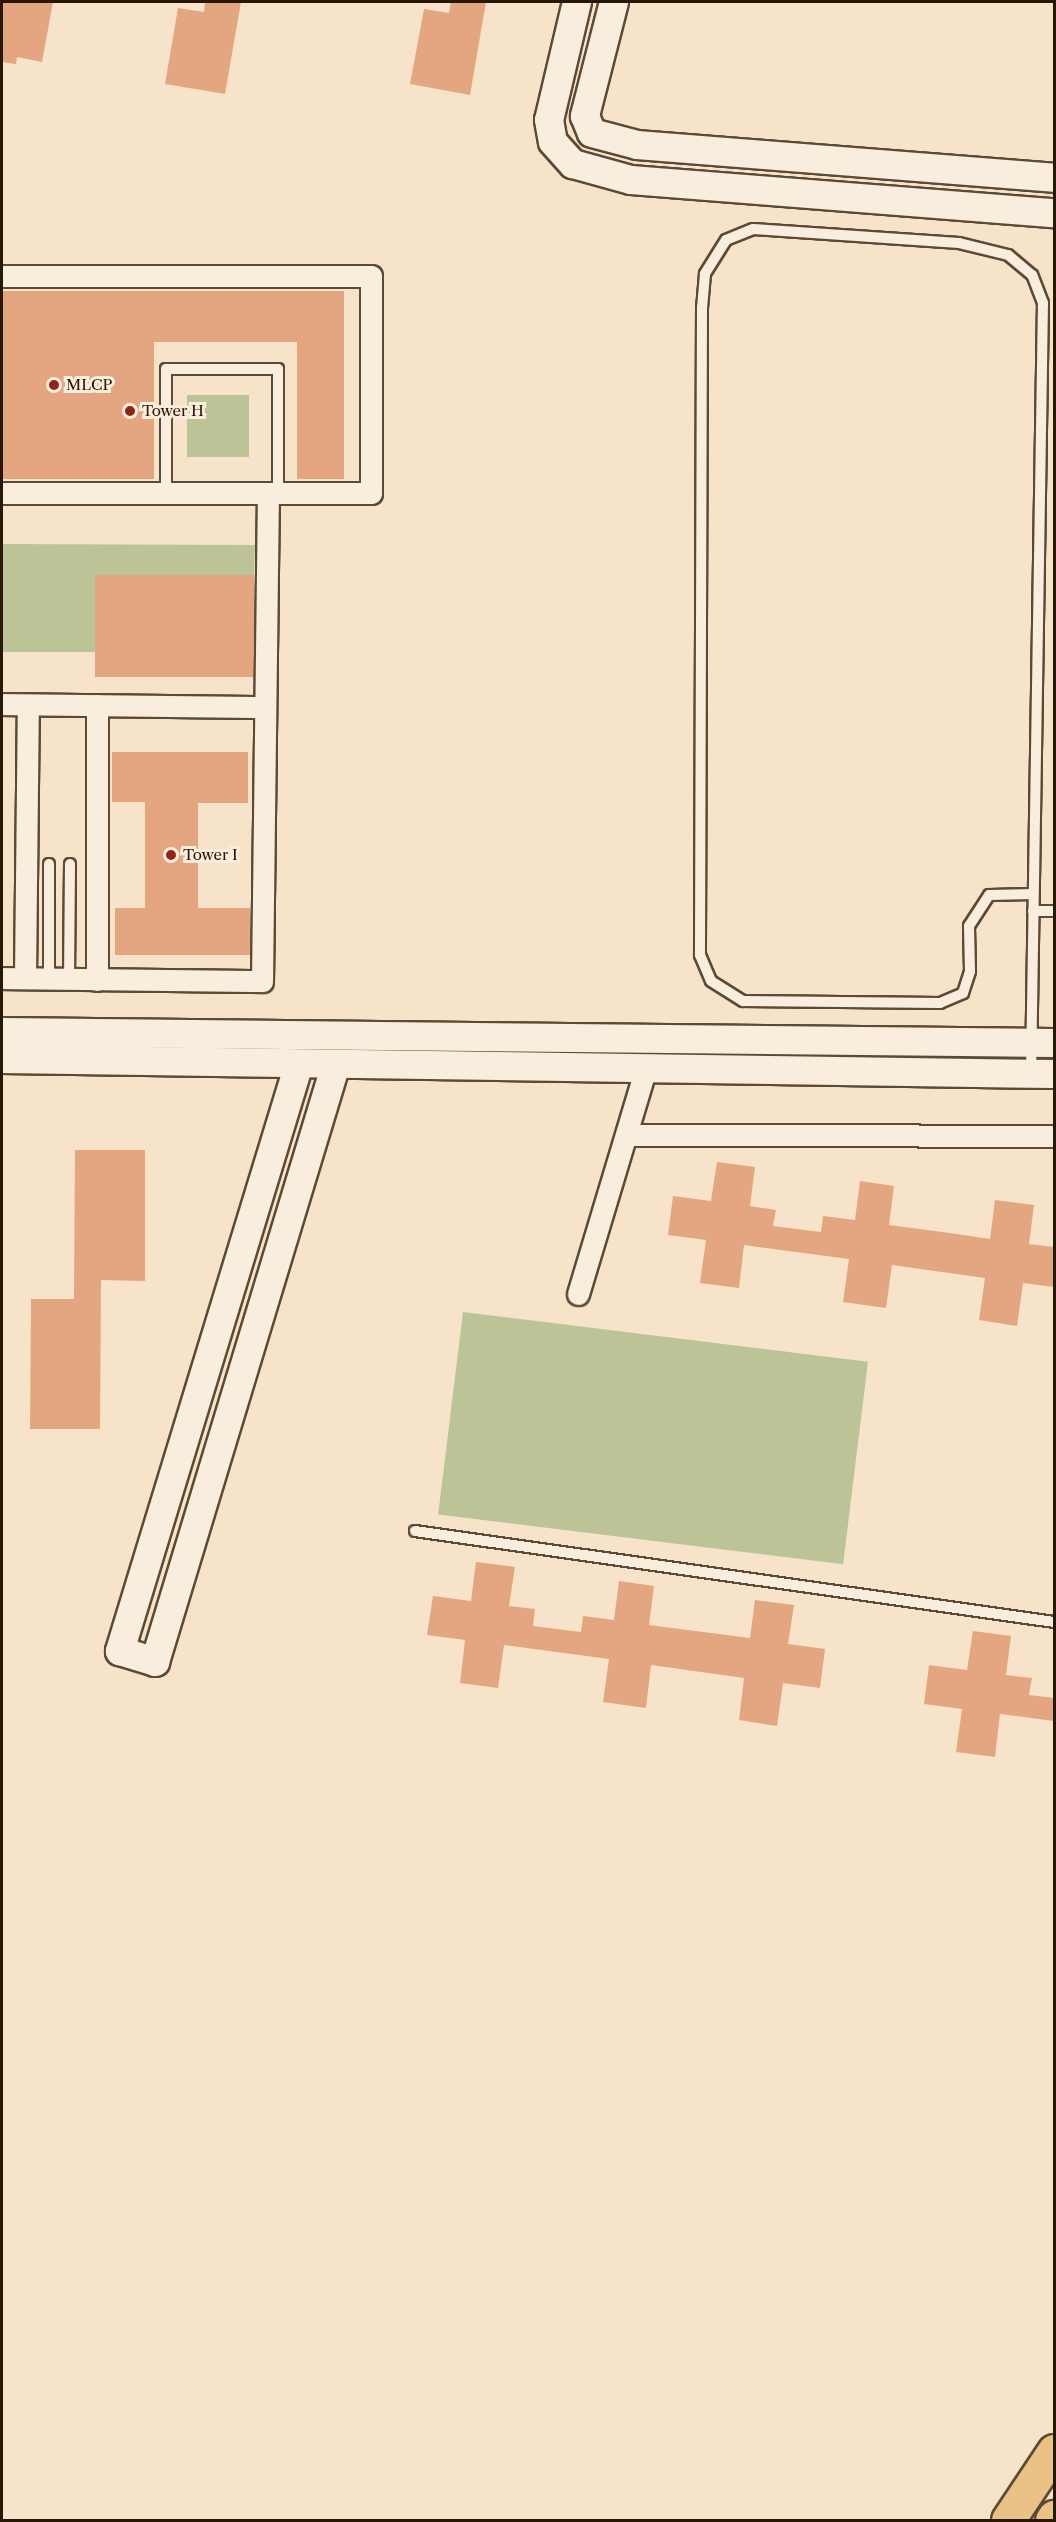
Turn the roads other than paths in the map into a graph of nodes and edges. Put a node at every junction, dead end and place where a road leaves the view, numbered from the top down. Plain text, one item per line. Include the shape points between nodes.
1 (577, 2) edge
2 (614, 2) edge
3 (1054, 178) edge
4 (1054, 213) edge
5 (2, 276) edge
6 (1042, 367) junction
7 (1054, 367) edge
8 (2, 493) edge
9 (166, 493) junction
10 (273, 493) junction
11 (2, 704) edge
12 (28, 705) junction
13 (97, 705) junction
14 (265, 707) junction
15 (49, 864) dead end
16 (70, 864) dead end
17 (1033, 894) junction
18 (1033, 911) junction
19 (1054, 911) edge
20 (2, 978) edge
21 (25, 978) junction
22 (59, 979) junction
23 (97, 980) junction
24 (2, 1032) edge
25 (1043, 1043) edge
26 (2, 1059) edge
27 (299, 1064) junction
28 (336, 1064) junction
29 (646, 1068) junction
30 (1043, 1074) edge
31 (626, 1135) junction
32 (1054, 1136) edge
33 (578, 1294) dead end
34 (415, 1531) dead end
35 (1054, 1622) edge
36 (1054, 2454) edge
37 (1008, 2520) edge

1 - 4 street via 549,120 553,142 573,164 631,180
2 - 3 street via 585,116 592,133 637,145
5 - 10 street via 371,276 371,493
6 - 7 lane
6 - 17 lane
6 - 17 lane via 1043,303 1032,275 1008,255 959,243 753,229 726,240 705,274 700,955 711,981 743,1001 940,1003 963,993 970,971 969,926 989,895
8 - 9 street
9 - 10 street
9 - 10 lane via 166,369 278,369
10 - 14 street
11 - 12 street
12 - 13 street
12 - 21 street
13 - 14 street
13 - 23 street
14 - 23 street via 262,981
15 - 22 lane
16 - 22 lane
17 - 18 lane
18 - 19 lane
18 - 25 lane
20 - 21 street
21 - 22 street
22 - 23 street
24 - 25 street
25 - 30 lane
26 - 27 street
27 - 28 street
27 - 28 street via 120,1651 155,1662
28 - 29 street
29 - 30 street
29 - 31 street
31 - 32 street
31 - 33 street
34 - 35 lane
36 - 37 main road

